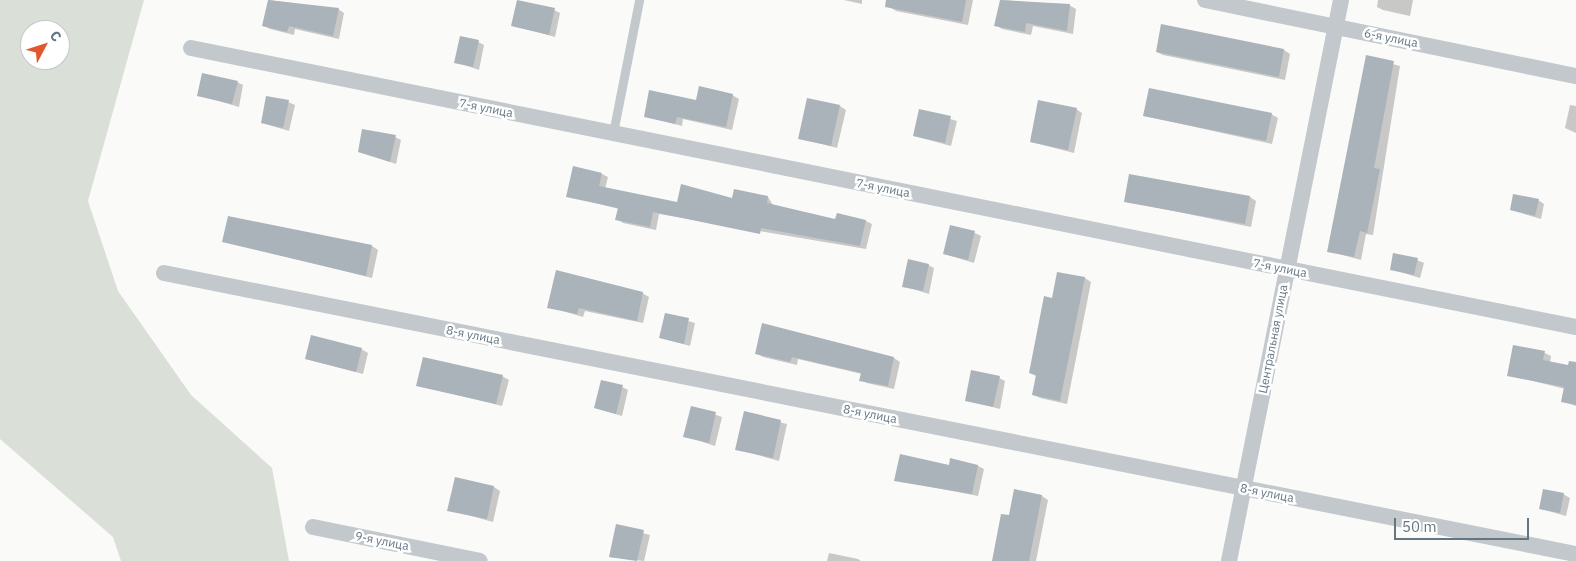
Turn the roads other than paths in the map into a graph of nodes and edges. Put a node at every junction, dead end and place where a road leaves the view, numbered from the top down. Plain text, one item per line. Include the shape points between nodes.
1 (639, 0) edge
2 (1205, 0) edge
3 (1341, 0) edge
4 (1336, 27) junction
5 (191, 48) dead end
6 (1576, 76) edge
7 (613, 133) junction
8 (1287, 269) junction
9 (164, 273) dead end
10 (1576, 327) edge
11 (1244, 489) junction
12 (313, 527) dead end
13 (1576, 554) edge
14 (480, 561) edge
15 (1229, 561) edge

1 - 7 lane
2 - 4 street, 6-я улица
3 - 4 street, Центральная улица
4 - 6 street, 6-я улица
4 - 8 street, Центральная улица
5 - 7 street, 7-я улица
7 - 8 street, 7-я улица
8 - 10 street, 7-я улица
8 - 11 street, Центральная улица
9 - 11 street, 8-я улица
11 - 13 street, 8-я улица
11 - 15 street, Центральная улица
12 - 14 street, 9-я улица

